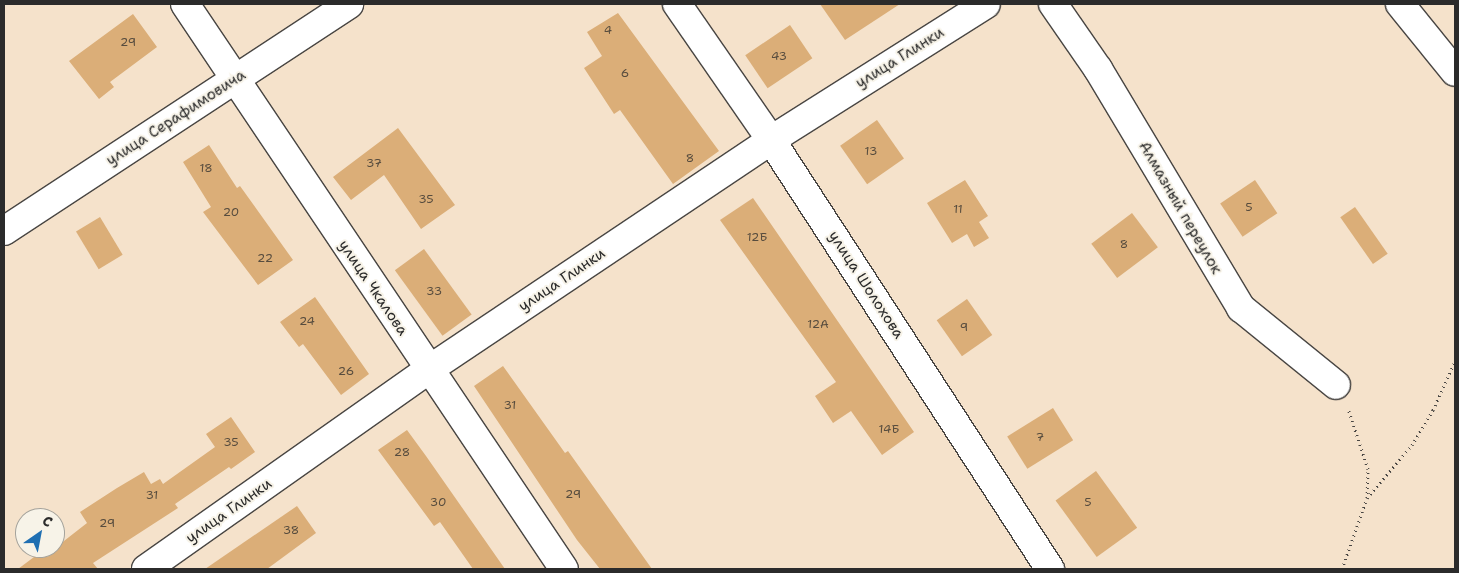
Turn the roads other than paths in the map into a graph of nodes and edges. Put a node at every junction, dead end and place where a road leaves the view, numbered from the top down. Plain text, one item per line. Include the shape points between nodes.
1 (185, 4) edge
2 (348, 4) edge
3 (677, 4) edge
4 (986, 4) edge
5 (1053, 4) edge
6 (1400, 4) edge
7 (1455, 72) edge
8 (234, 80) junction
9 (771, 140) junction
10 (4, 231) edge
11 (428, 370) junction
12 (1336, 385) road end
13 (146, 569) edge
14 (564, 569) edge
15 (1050, 569) edge

1 - 8 street, улица Чкалова
2 - 8 street, улица Серафимовича
3 - 9 street, улица Шолохова
4 - 9 street, улица Глинки
5 - 12 street, Алмазный переулок via 1098,69 1241,308
6 - 7 street
8 - 10 street, улица Серафимовича
8 - 11 street, улица Чкалова
9 - 11 street, улица Глинки
9 - 15 street, улица Шолохова
11 - 13 street, улица Глинки
11 - 14 street, улица Чкалова

